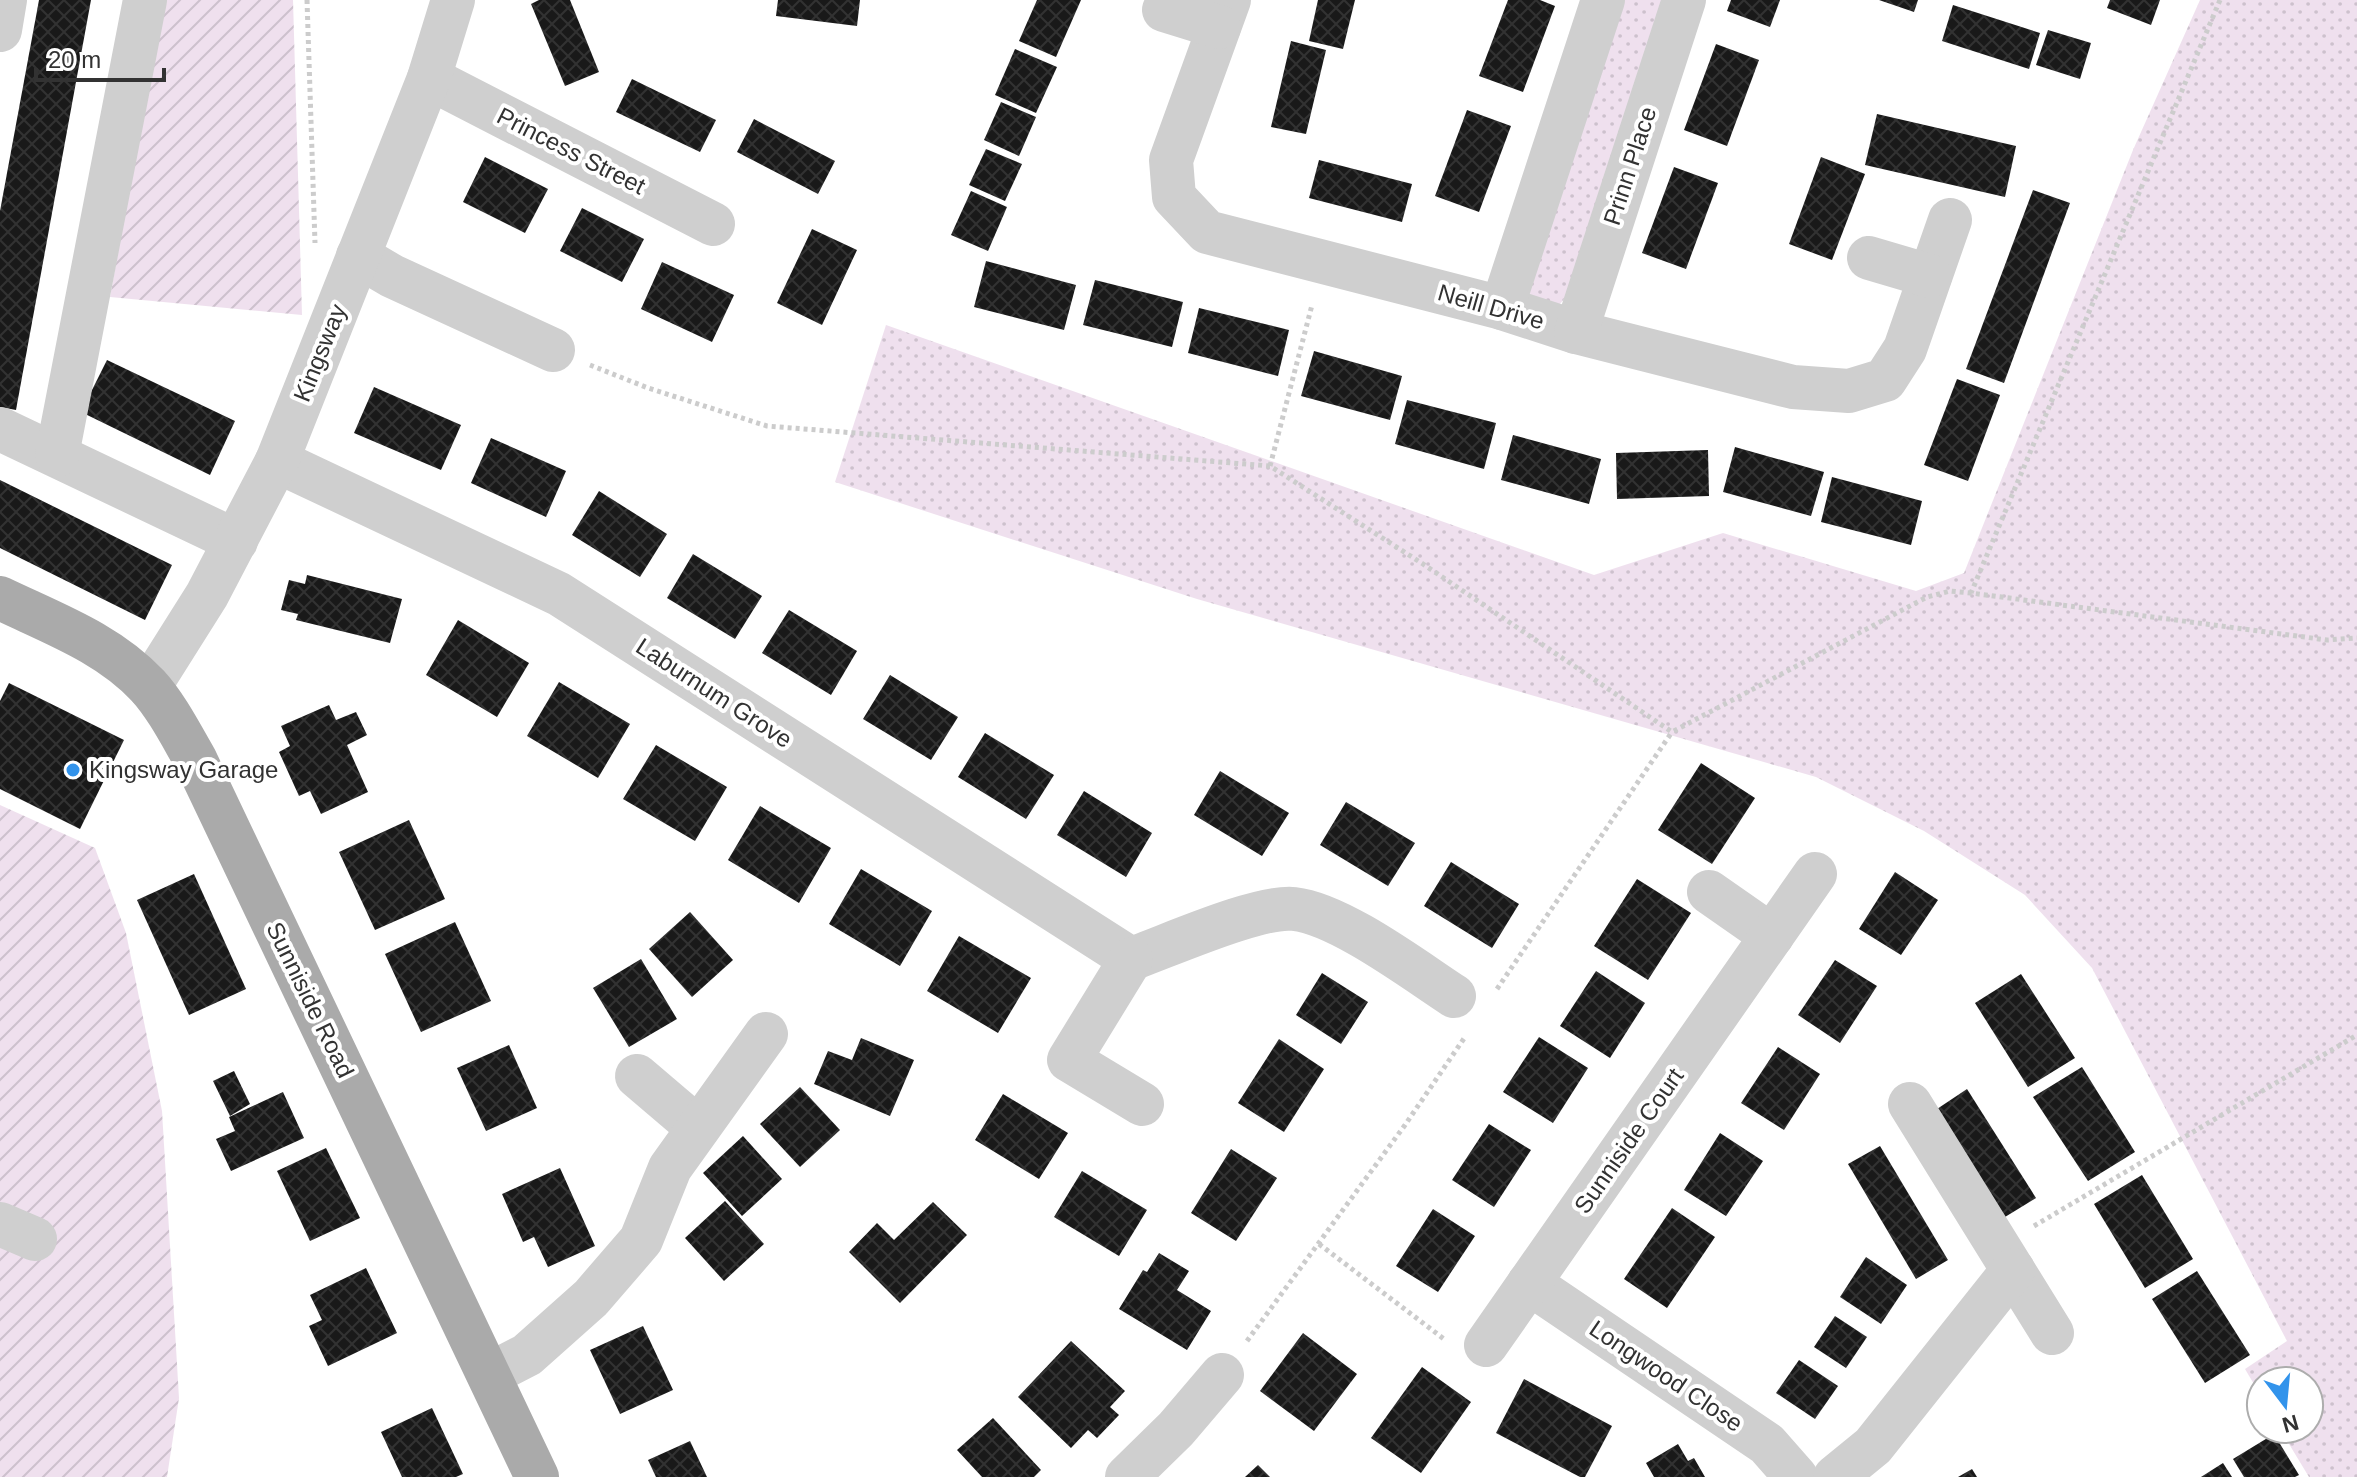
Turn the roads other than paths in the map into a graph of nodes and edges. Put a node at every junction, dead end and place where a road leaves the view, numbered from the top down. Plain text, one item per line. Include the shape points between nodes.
1 (5, 0) edge
2 (145, 0) edge
3 (453, 0) edge
4 (1603, 0) edge
5 (1684, 0) edge
6 (1164, 10) dead end
7 (1224, 14) edge
8 (0, 30) edge
9 (429, 78) junction
10 (1950, 220) dead end
11 (713, 224) dead end
12 (1869, 258) dead end
13 (356, 262) junction
14 (1930, 276) junction
15 (1502, 308) junction
16 (1576, 332) junction
17 (553, 350) road end
18 (0, 429) edge
19 (57, 455) junction
20 (277, 461) junction
21 (236, 541) junction
22 (0, 598) edge
23 (149, 687) junction
24 (1815, 874) dead end
25 (1709, 892) dead end
26 (1772, 936) junction
27 (1131, 959) junction
28 (1472, 1007) road end
29 (766, 1034) dead end
30 (637, 1076) dead end
31 (1142, 1104) dead end
32 (1910, 1104) dead end
33 (698, 1128) junction
34 (2006, 1258) junction
35 (1529, 1283) junction
36 (2052, 1333) dead end
37 (1486, 1345) road end
38 (490, 1374) junction
39 (1222, 1375) road end
40 (537, 1477) edge
41 (1127, 1477) edge
42 (1796, 1477) edge
43 (1835, 1477) edge

1 - 8 street
2 - 19 street
3 - 9 street, Kingsway
4 - 15 street
5 - 16 street, Prinn Place
6 - 7 street, Neill Drive
7 - 15 street, Neill Drive via 1171,160 1174,197 1207,232
9 - 11 street, Princess Street
9 - 13 street, Kingsway
10 - 14 street, Neill Drive
12 - 14 street
13 - 17 street
13 - 20 street, Kingsway
14 - 16 street, Neill Drive via 1905,349 1885,380 1849,391 1793,387
15 - 16 street, Neill Drive
18 - 19 street
19 - 21 street
20 - 21 street, Kingsway
20 - 27 street, Laburnum Grove via 559,594
21 - 23 street, Kingsway
22 - 23 main road, Sunniside Road via 100,646
23 - 38 main road, Sunniside Road via 195,759
24 - 26 street, Sunniside Court
25 - 26 street
26 - 35 street, Sunniside Court
27 - 28 street via 1260,913 1294,909 1338,923
27 - 31 street via 1069,1060
29 - 33 street
30 - 33 street
32 - 34 street
33 - 38 street via 670,1168 641,1240 591,1298 527,1355
34 - 36 street
34 - 43 street via 1873,1446
35 - 37 street, Sunniside Court
35 - 42 street, Longwood Close via 1767,1444
38 - 40 main road, Sunniside Road
39 - 41 street

